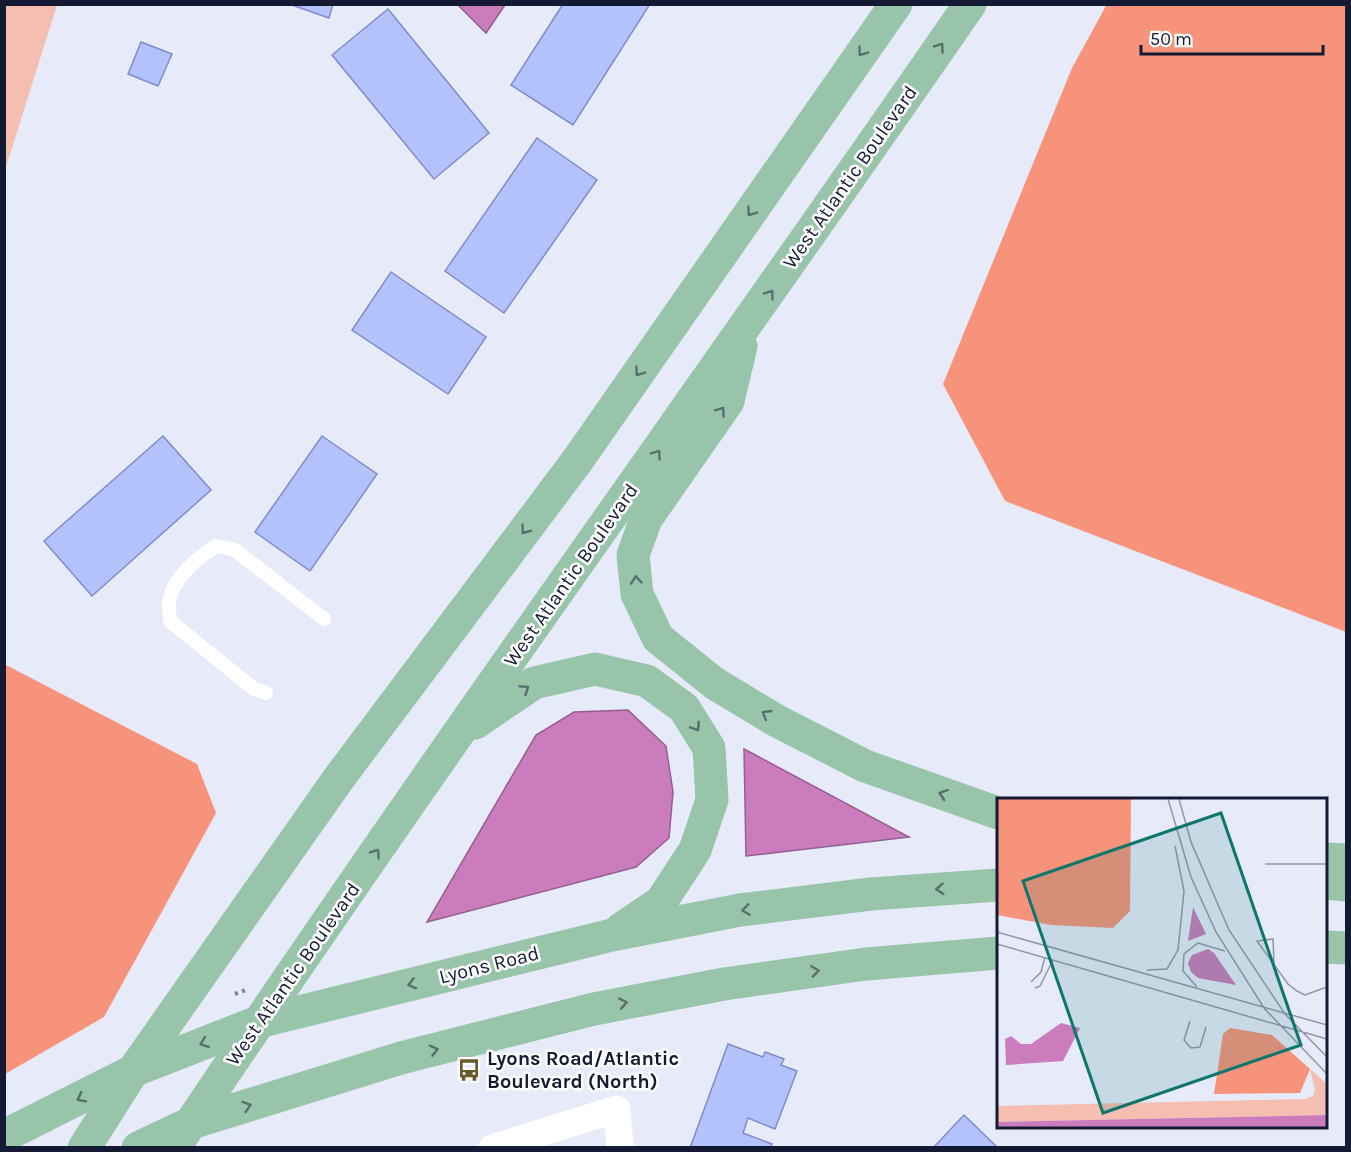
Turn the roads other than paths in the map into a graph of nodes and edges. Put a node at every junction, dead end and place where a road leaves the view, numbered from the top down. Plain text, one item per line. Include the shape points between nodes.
1 (970, 4) edge
2 (885, 9) edge
3 (745, 330) junction
4 (324, 619) dead end
5 (266, 693) dead end
6 (459, 734) junction
7 (997, 812) edge
8 (1327, 859) edge
9 (1347, 860) edge
10 (1327, 883) edge
11 (997, 885) edge
12 (1347, 885) edge
13 (612, 936) junction
14 (1327, 947) edge
15 (1347, 948) edge
16 (997, 953) edge
17 (258, 1022) junction
18 (133, 1071) junction
19 (183, 1135) edge
20 (4, 1136) edge
21 (84, 1148) edge
22 (138, 1148) edge
23 (492, 1148) edge
24 (620, 1148) edge

3 -> 1 main road, West Atlantic Boulevard
2 -> 18 main road via 577,461 339,778
6 -> 3 main road, West Atlantic Boulevard
7 -> 3 main road via 865,766 777,721 714,683 658,638 637,594 633,555 646,519 728,401
4 - 5 lane via 235,550 216,546 197,558 181,576 169,601 170,621 254,689
6 -> 13 main road via 534,683 595,669 646,681 684,708 709,748 712,800 695,850 661,902
17 -> 6 main road, West Atlantic Boulevard
8 - 9 main road
10 - 12 main road
11 -> 13 main road, Lyons Road via 871,894 740,910
13 -> 17 main road, Lyons Road
14 - 15 main road
19 -> 16 main road via 401,1058 594,1009 724,984 866,964
17 -> 18 main road, Lyons Road
17 - 19 main road, West Atlantic Boulevard
18 -> 20 main road, Lyons Road
18 - 21 main road
19 - 22 main road
23 - 24 street via 617,1109

